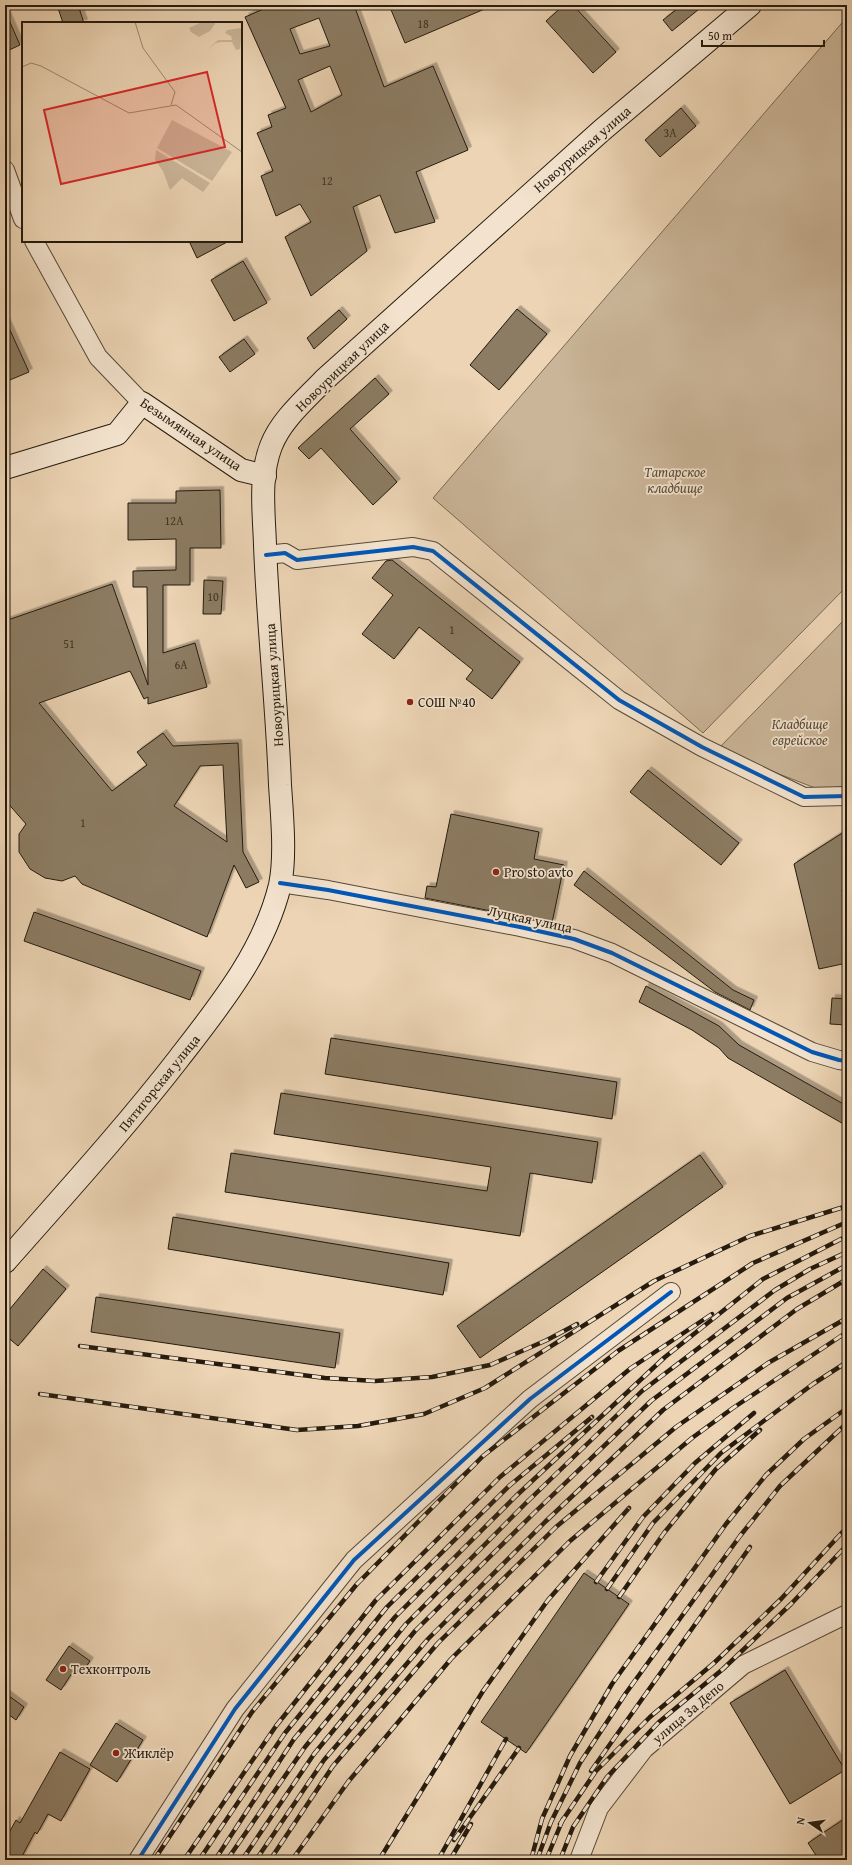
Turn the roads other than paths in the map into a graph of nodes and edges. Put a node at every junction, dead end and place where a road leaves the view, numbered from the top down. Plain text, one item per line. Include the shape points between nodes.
1 (750, 5) edge
2 (5, 170) edge
3 (22, 216) edge
4 (35, 242) edge
5 (142, 403) junction
6 (5, 468) edge
7 (265, 476) junction
8 (266, 555) junction
9 (847, 796) edge
10 (280, 883) junction
11 (847, 1061) edge
12 (5, 1262) edge
13 (671, 1292) dead end
14 (847, 1614) edge
15 (138, 1860) edge
16 (579, 1860) edge

1 - 7 main road, Новоурицкая улица via 601,131 324,380 287,419 271,445
2 - 3 street
4 - 5 street, Безымянная улица via 98,357
5 - 6 main road via 117,434
5 - 7 main road, Безымянная улица via 241,470
7 - 8 main road, Новоурицкая улица via 263,488
8 - 9 street via 285,553 297,560 413,548 433,550 619,700 702,747 804,797
8 - 10 main road, Новоурицкая улица via 278,734 282,832
10 - 11 street, Луцкая улица via 328,890 574,939 612,953 812,1052
10 - 12 main road, Пятигорская улица via 271,914 254,954 216,1010 140,1109
13 - 15 street via 530,1399 354,1560 235,1709
14 - 16 street, улица За Депо via 743,1665 644,1749 600,1808

